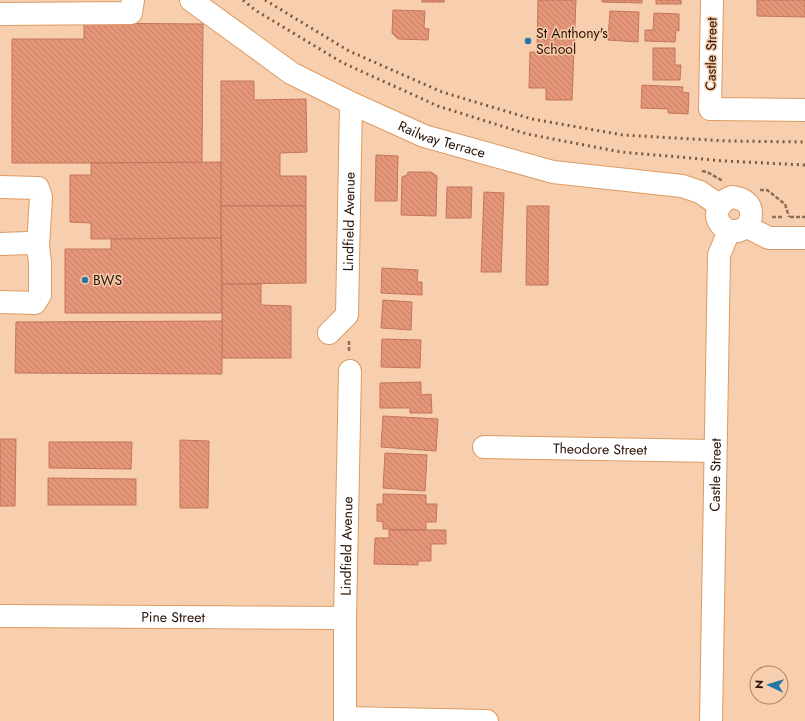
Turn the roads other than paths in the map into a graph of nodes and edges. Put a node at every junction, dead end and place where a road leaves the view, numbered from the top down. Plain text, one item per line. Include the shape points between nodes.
1 (133, 0) edge
2 (191, 0) edge
3 (712, 0) edge
4 (0, 14) edge
5 (351, 102) junction
6 (805, 110) edge
7 (0, 188) edge
8 (719, 205) junction
9 (738, 229) junction
10 (805, 238) edge
11 (0, 244) edge
12 (38, 246) junction
13 (0, 302) edge
14 (329, 333) dead end
15 (350, 370) dead end
16 (484, 447) dead end
17 (715, 451) junction
18 (0, 616) edge
19 (345, 618) junction
20 (345, 720) edge
21 (487, 721) edge
22 (711, 721) edge

1 - 4 street via 131,13
2 - 5 street, Railway Terrace via 291,73
3 - 6 street, Castle Street via 710,109
5 - 8 street, Railway Terrace via 424,136 553,172 682,186 700,192
5 - 14 street, Lindfield Avenue via 347,315
7 - 12 street via 38,188 41,197
8 - 9 street via 717,213 721,224
8 - 9 street via 732,197 738,197 748,204 751,214
9 - 10 street via 769,238
9 - 17 street, Castle Street via 719,255
11 - 12 street via 28,243
12 - 13 street via 40,295 35,303
15 - 19 street, Lindfield Avenue
16 - 17 street, Theodore Street
17 - 22 street, Castle Street
18 - 19 street, Pine Street
19 - 20 street, Lindfield Avenue
20 - 21 street

